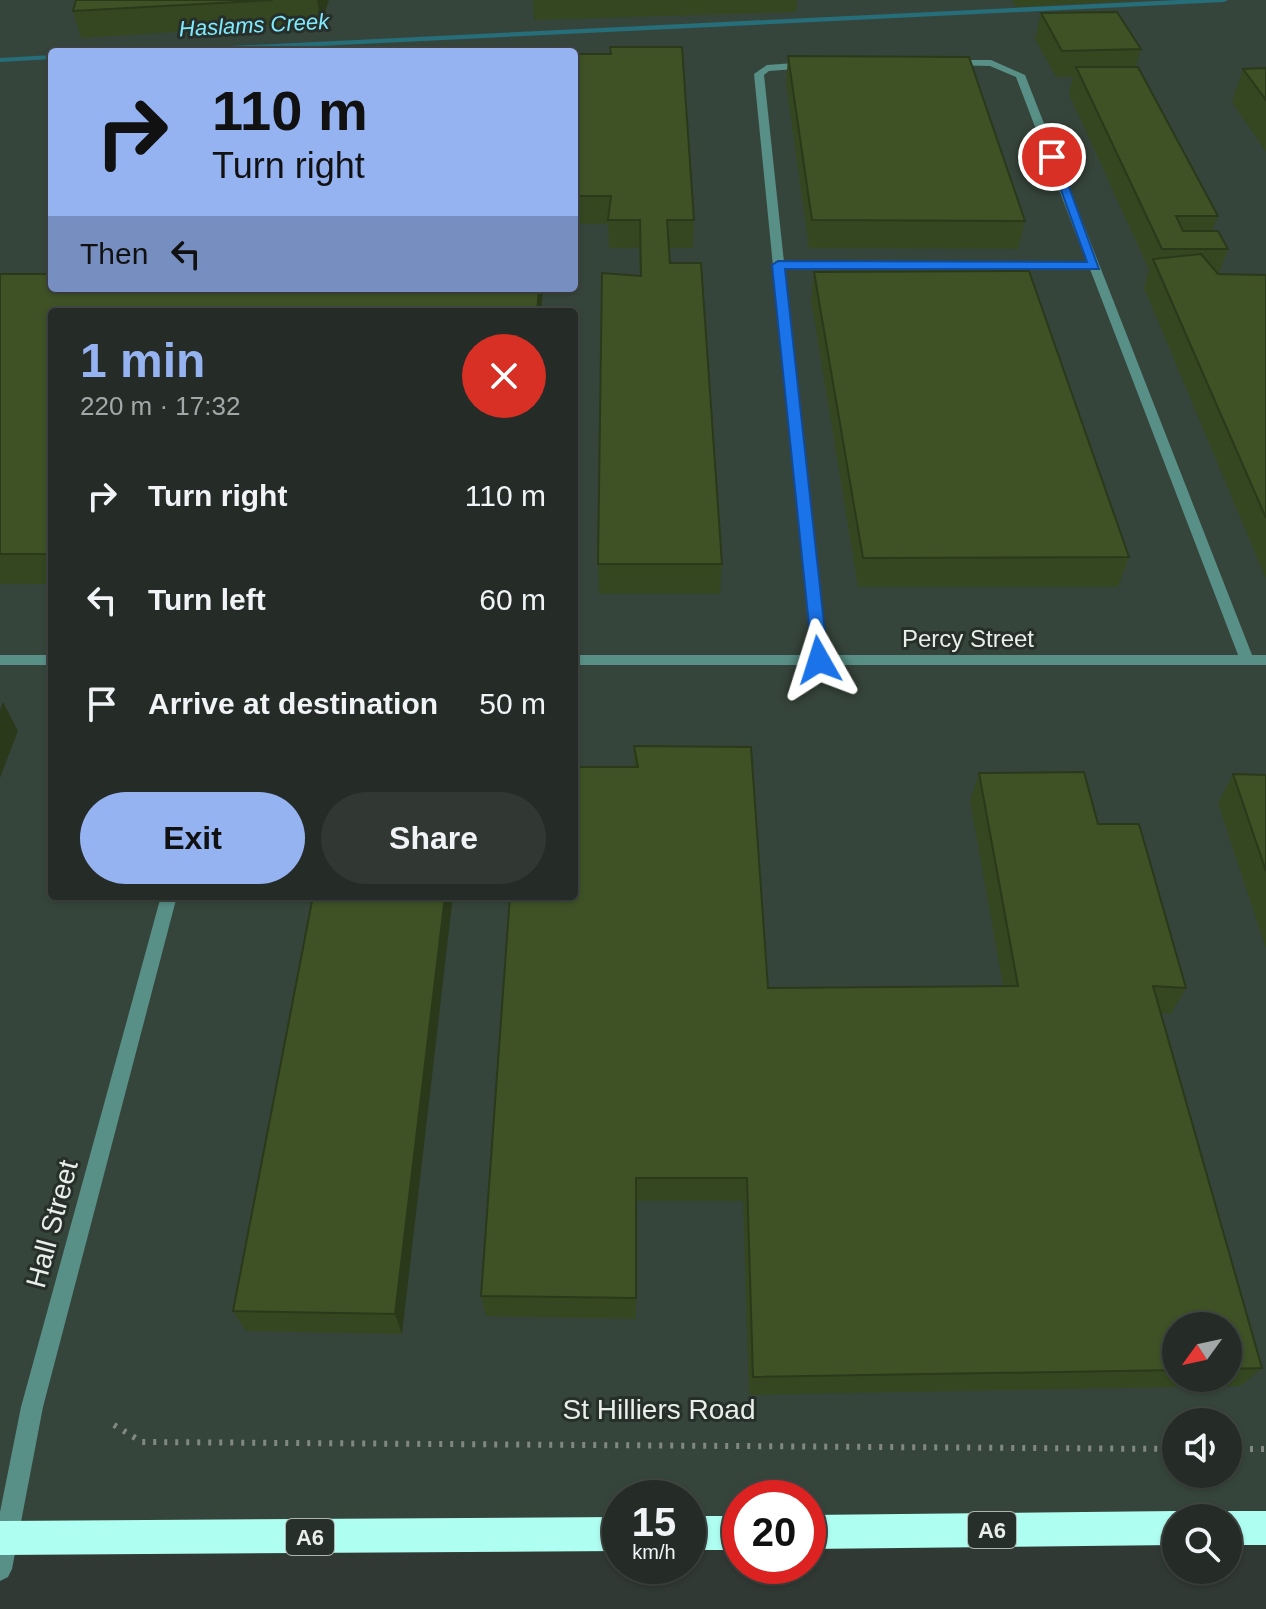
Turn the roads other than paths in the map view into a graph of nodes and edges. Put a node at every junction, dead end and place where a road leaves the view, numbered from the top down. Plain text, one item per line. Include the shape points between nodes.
1 (943, 63) edge
2 (816, 65) edge
3 (778, 265) junction
4 (1094, 266) junction
5 (0, 660) edge
6 (48, 660) edge
7 (578, 660) edge
8 (819, 660) junction
9 (1247, 660) junction
10 (1266, 660) edge
11 (168, 900) edge
12 (1162, 1528) edge
13 (1242, 1528) edge
14 (1266, 1528) edge
15 (826, 1532) edge
16 (602, 1534) edge
17 (3, 1548) edge

1 - 4 street via 991,63 1020,75
2 - 3 street via 784,65 759,74
3 - 4 street
3 - 8 street
4 - 9 street
5 - 6 street
7 - 8 street, Percy Street
8 - 9 street, Percy Street
9 - 10 street, Percy Street
11 - 17 street, Hall Street via 32,1407
12 - 15 highway, A6
13 - 14 highway
16 - 17 highway, A6

